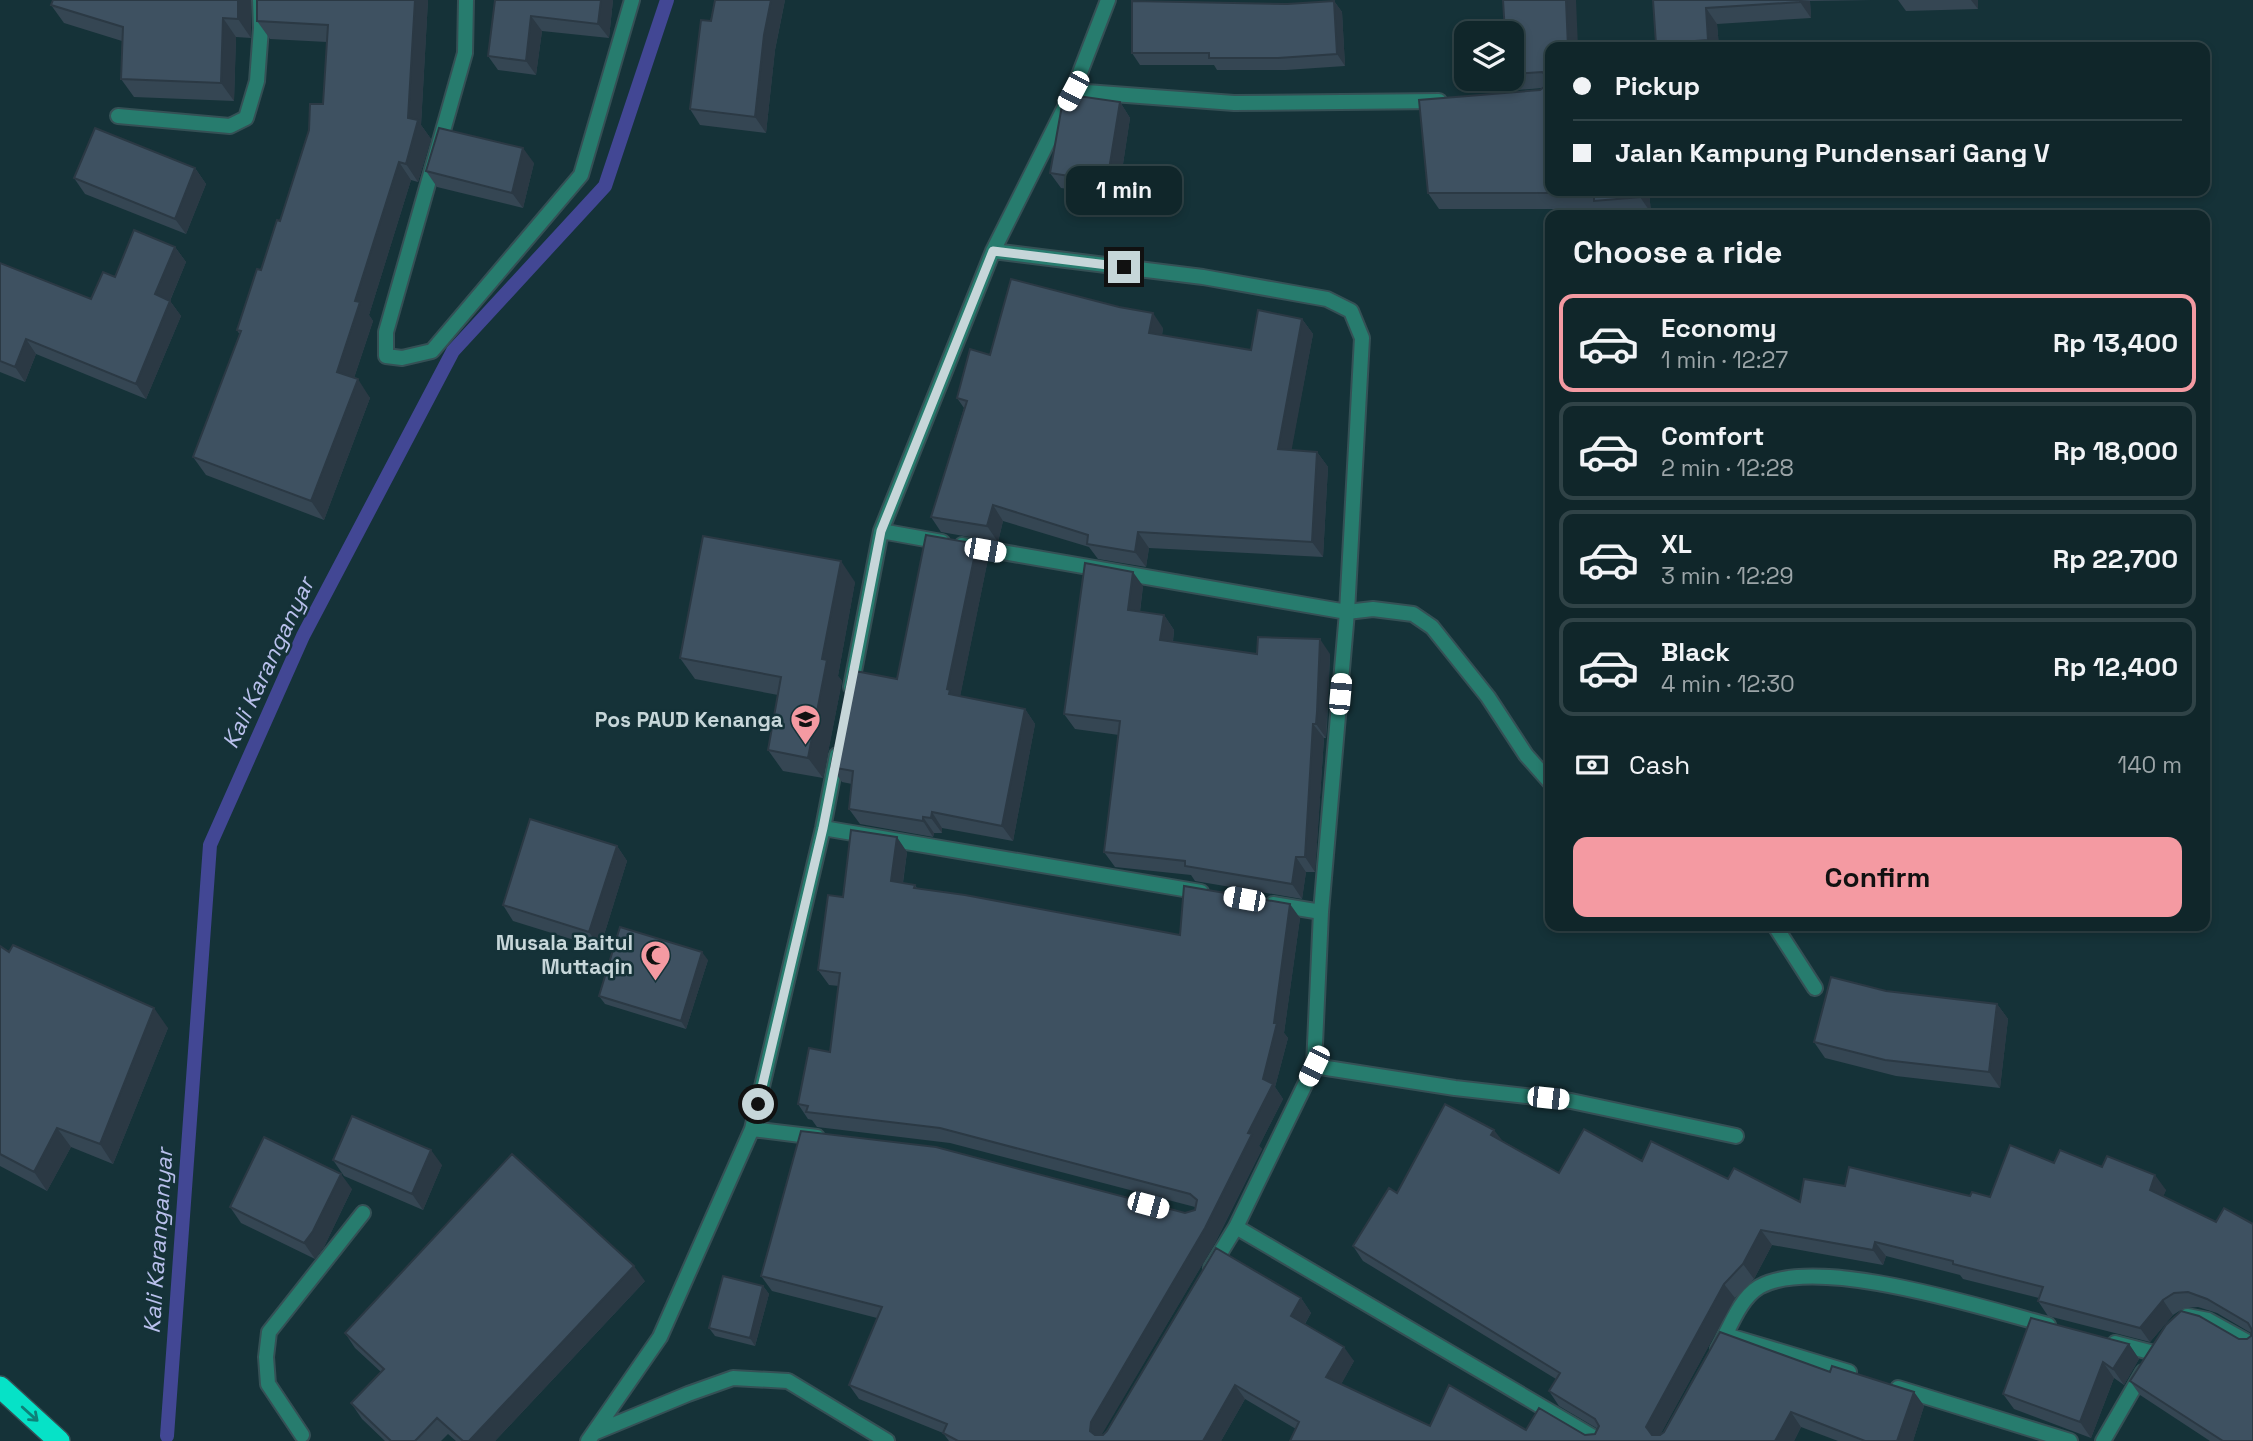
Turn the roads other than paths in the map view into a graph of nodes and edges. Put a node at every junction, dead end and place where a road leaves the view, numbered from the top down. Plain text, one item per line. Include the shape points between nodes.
1 (260, 0) edge
2 (466, 0) edge
3 (632, 0) edge
4 (1108, 0) edge
5 (1073, 91) junction
6 (1454, 101) edge
7 (118, 116) dead end
8 (993, 251) junction
9 (881, 531) junction
10 (1347, 612) junction
11 (847, 706) edge
12 (839, 747) edge
13 (1545, 776) edge
14 (823, 828) junction
15 (1213, 894) edge
16 (1254, 901) edge
17 (1321, 912) junction
18 (1778, 931) edge
19 (1815, 988) dead end
20 (1314, 1066) junction
21 (752, 1129) junction
22 (1736, 1136) dead end
23 (831, 1138) edge
24 (363, 1213) dead end
25 (1236, 1227) junction
26 (1200, 1286) edge
27 (2178, 1322) edge
28 (2063, 1329) edge
29 (1726, 1335) junction
30 (2102, 1339) edge
31 (2253, 1345) edge
32 (1713, 1358) edge
33 (1858, 1376) edge
34 (1885, 1384) edge
35 (0, 1387) edge
36 (591, 1437) edge
37 (303, 1439) edge
38 (59, 1441) edge
39 (887, 1441) edge
40 (1600, 1441) edge
41 (2070, 1441) edge
42 (2104, 1441) edge

1 - 7 street via 257,81 246,118 230,126
2 - 3 street via 466,53 386,332 386,356 402,358 432,351 581,175
4 - 5 street
5 - 6 street via 1234,103
5 - 8 street
8 - 9 street
8 - 10 street via 1203,276 1327,299 1350,311 1362,338
9 - 10 street
9 - 11 street
10 - 13 street via 1373,609 1413,614 1432,627
10 - 17 street
12 - 14 street
14 - 15 street
14 - 21 street
16 - 17 street
17 - 20 street
18 - 19 street
20 - 22 street via 1571,1101
20 - 25 street
21 - 23 street
21 - 36 street via 660,1337
24 - 37 street via 269,1332 268,1384
25 - 26 street
25 - 40 street
27 - 31 street via 2199,1317
28 - 29 street via 1881,1282 1794,1276 1756,1288
29 - 32 street
29 - 33 street
30 - 42 street via 2158,1348
34 - 41 street
35 -> 38 highway
36 - 39 street via 733,1378 788,1381

